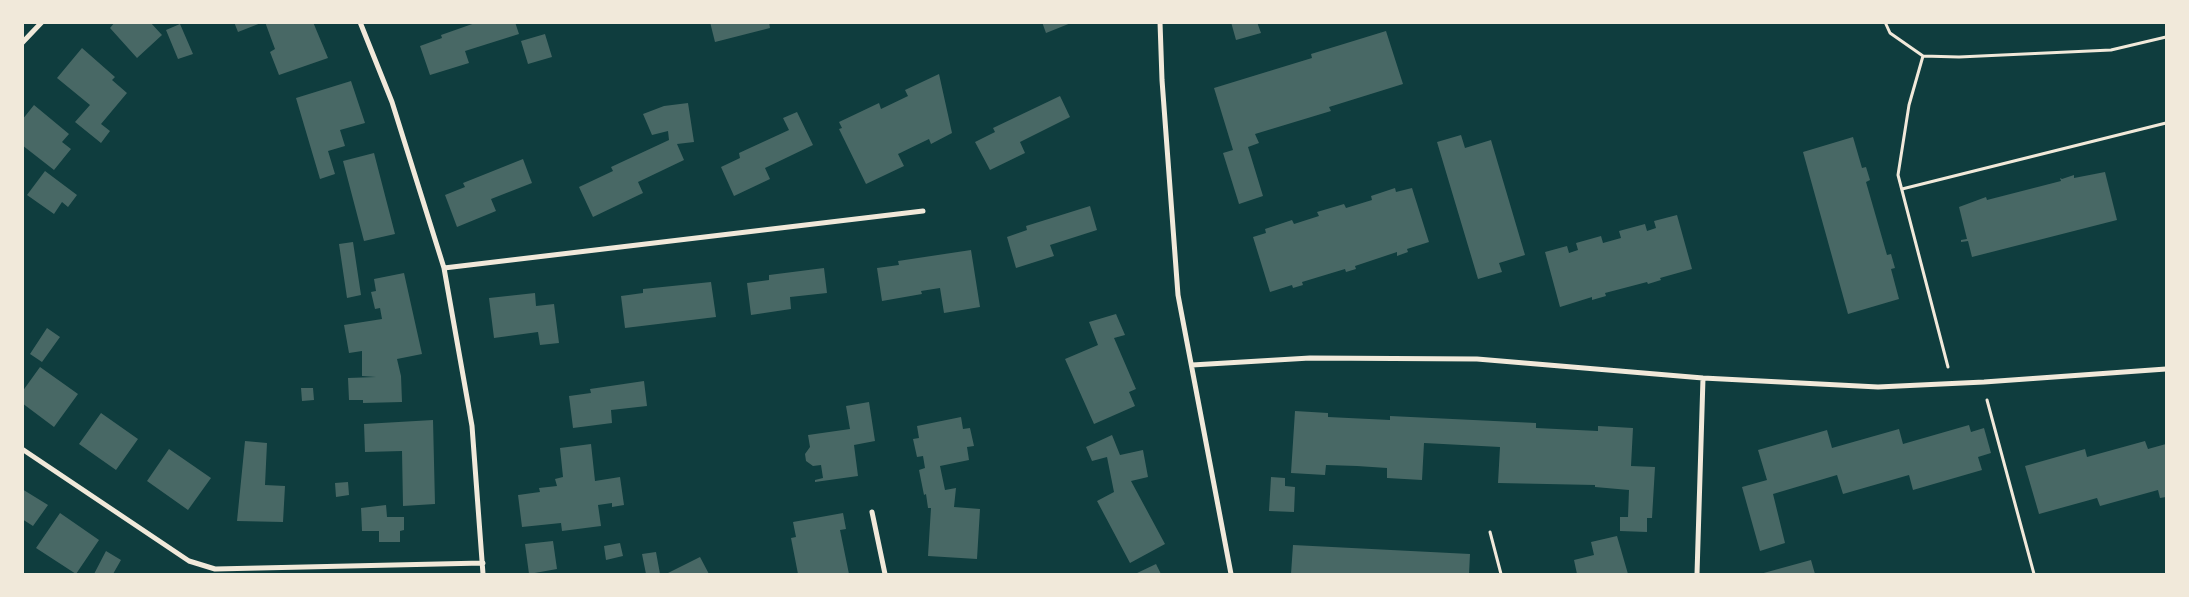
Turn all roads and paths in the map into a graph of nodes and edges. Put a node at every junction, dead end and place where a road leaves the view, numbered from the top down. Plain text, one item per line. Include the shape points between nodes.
1 (42, 22) edge
2 (360, 22) edge
3 (1160, 22) edge
4 (1885, 22) edge
5 (2166, 37) edge
6 (22, 43) edge
7 (1923, 56) junction
8 (2166, 123) edge
9 (1902, 189) junction
10 (923, 211) dead end
11 (444, 268) junction
12 (1192, 365) junction
13 (2166, 368) edge
14 (1703, 378) junction
15 (1984, 382) junction
16 (1953, 384) junction
17 (22, 449) edge
18 (872, 512) dead end
19 (1490, 532) dead end
20 (483, 563) junction
21 (483, 574) edge
22 (885, 574) edge
23 (1231, 574) edge
24 (1501, 574) edge
25 (1697, 574) edge
26 (2034, 574) edge

1 - 6 street
2 - 11 street via 392,102
3 - 12 street via 1178,295
4 - 7 path via 1890,33
5 - 7 path via 2111,50
7 - 9 path via 1909,105 1898,175
8 - 9 path
9 - 16 path
10 - 11 street
11 - 20 street via 472,426
12 - 14 street via 1310,358 1477,359
12 - 23 street
13 - 15 street
14 - 16 street via 1878,386
14 - 25 street
15 - 16 street
15 - 26 path via 1989,414
17 - 20 street via 189,561 215,569
18 - 22 street
19 - 24 path
20 - 21 street

